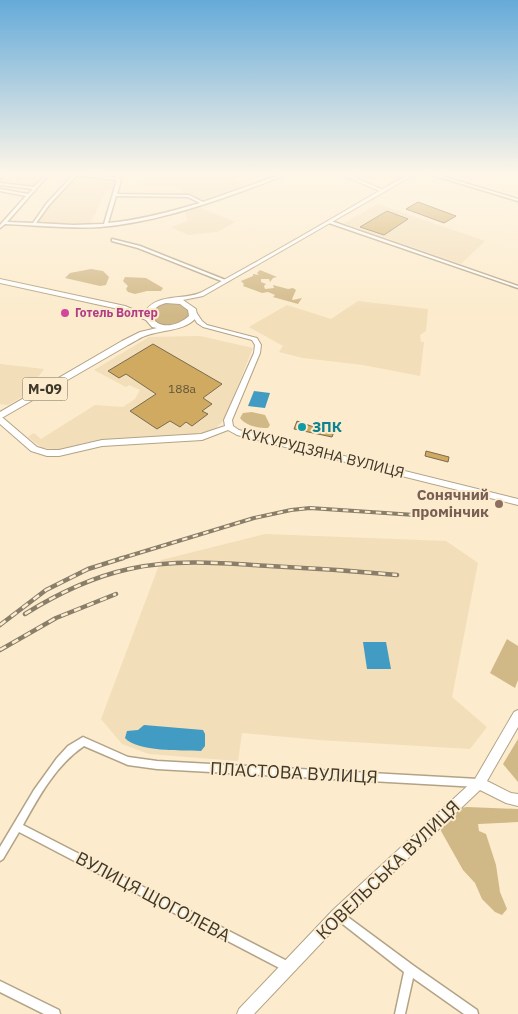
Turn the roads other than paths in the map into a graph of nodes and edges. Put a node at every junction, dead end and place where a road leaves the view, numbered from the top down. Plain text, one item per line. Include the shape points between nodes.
1 (6, 220) edge
2 (37, 220) edge
3 (107, 220) edge
4 (136, 220) edge
5 (333, 220) edge
6 (330, 222) junction
7 (4, 223) junction
8 (34, 224) junction
9 (106, 225) junction
10 (0, 227) edge
11 (113, 240) dead end
12 (0, 281) edge
13 (226, 281) junction
14 (518, 287) edge
15 (201, 295) junction
16 (163, 302) junction
17 (125, 308) junction
18 (194, 312) junction
19 (148, 319) junction
20 (168, 328) junction
21 (143, 334) junction
22 (0, 416) edge
23 (0, 420) edge
24 (229, 427) junction
25 (518, 502) edge
26 (518, 716) edge
27 (479, 783) junction
28 (518, 800) edge
29 (18, 827) junction
30 (0, 856) edge
31 (338, 914) junction
32 (288, 968) junction
33 (410, 970) junction
34 (0, 986) edge
35 (55, 1014) edge
36 (244, 1014) edge
37 (400, 1014) edge
38 (473, 1014) edge

1 - 7 street
2 - 8 street
3 - 9 street
4 - 9 street
5 - 6 main road
6 - 13 main road
6 - 14 street
7 - 8 street
7 - 10 street
8 - 9 street
11 - 13 street
12 - 17 main road
13 - 15 main road
15 - 16 main road
15 - 18 main road
16 - 17 main road
16 - 18 main road via 186,304
16 - 19 main road via 149,310
17 - 19 main road
18 - 20 main road, М-09 via 187,322
18 - 24 main road, КУКУРУДЗЯНА ВУЛИЦЯ via 205,326 249,336 258,345 258,353 228,420
19 - 20 main road
19 - 21 main road
20 - 21 main road, М-09
21 - 22 main road, М-09
23 - 24 main road via 34,449 47,453 102,443 196,438
24 - 25 main road, КУКУРУДЗЯНА ВУЛИЦЯ via 237,432
26 - 27 main road, КОВЕЛЬСЬКА ВУЛИЦЯ
27 - 28 main road, ПЛАСТОВА ВУЛИЦЯ
27 - 29 street, ПЛАСТОВА ВУЛИЦЯ via 157,765 128,761 83,741 73,746 55,766
27 - 31 main road, КОВЕЛЬСЬКА ВУЛИЦЯ
29 - 30 street
29 - 32 street, ВУЛИЦЯ ЩОГОЛЕВА
31 - 32 main road, КОВЕЛЬСЬКА ВУЛИЦЯ
31 - 33 street
32 - 36 main road, КОВЕЛЬСЬКА ВУЛИЦЯ
33 - 37 street
33 - 38 street
34 - 35 street

